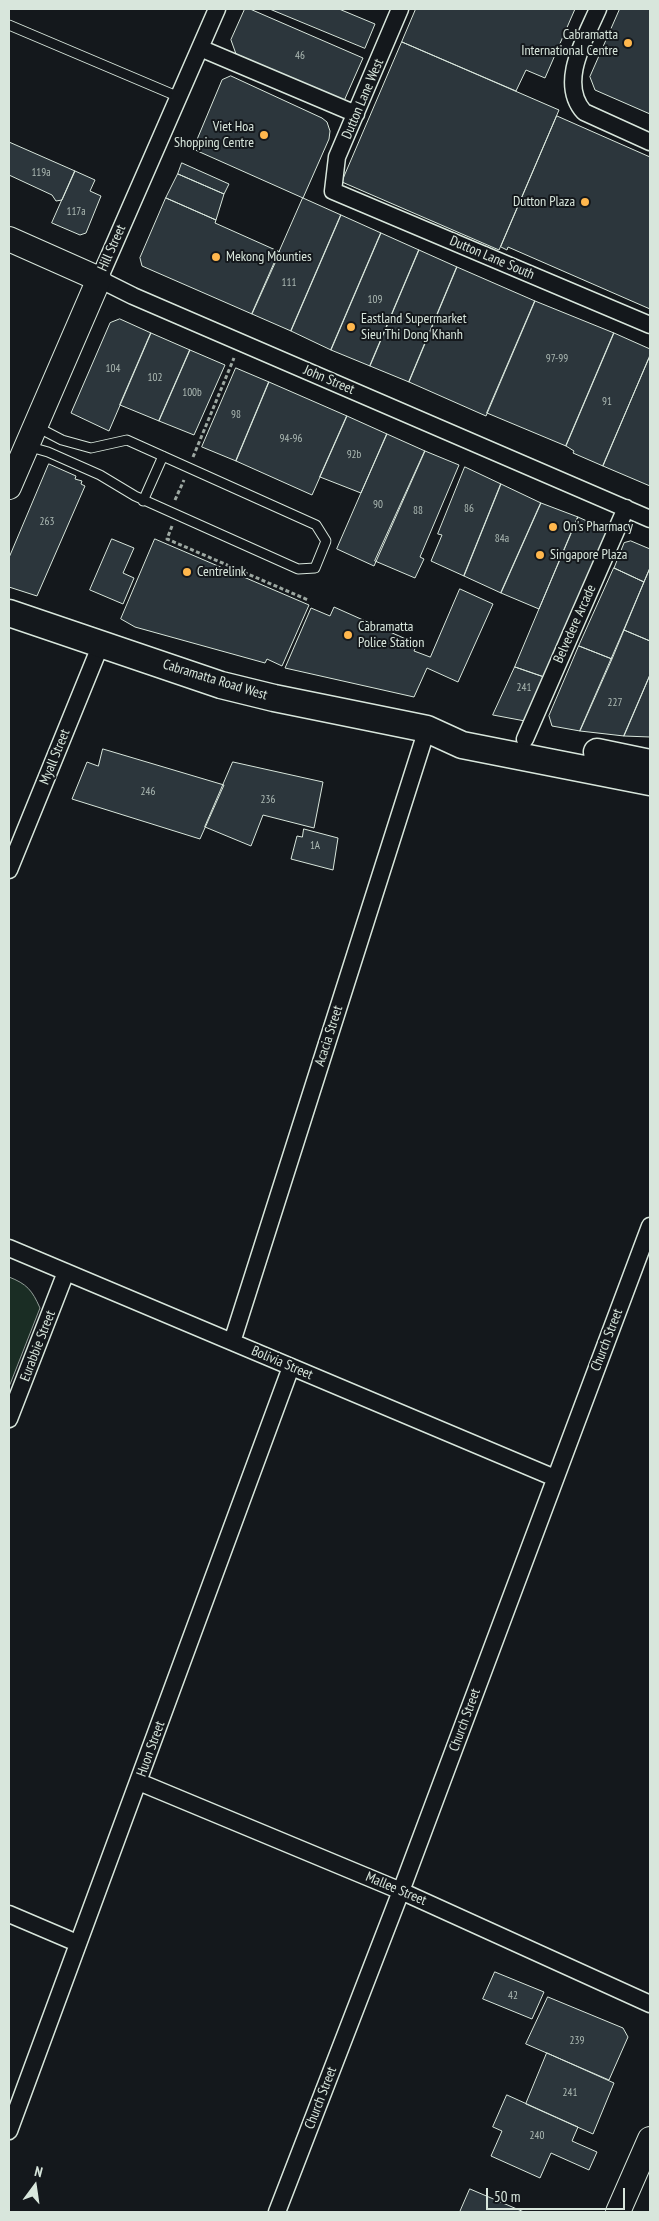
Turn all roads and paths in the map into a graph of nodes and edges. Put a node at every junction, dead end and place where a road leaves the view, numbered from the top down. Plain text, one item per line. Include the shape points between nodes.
1 (217, 9) edge
2 (400, 9) edge
3 (598, 9) edge
4 (9, 25) edge
5 (200, 48) junction
6 (179, 98) junction
7 (356, 114) junction
8 (650, 142) edge
9 (333, 191) joint
10 (9, 239) edge
11 (98, 279) junction
12 (650, 325) edge
13 (234, 358) dead end
14 (30, 436) junction
15 (196, 448) dead end
16 (163, 456) junction
17 (184, 480) dead end
18 (9, 487) edge
19 (143, 500) junction
20 (173, 504) dead end
21 (626, 508) junction
22 (650, 519) edge
23 (173, 525) dead end
24 (308, 600) dead end
25 (9, 613) edge
26 (101, 644) junction
27 (427, 730) junction
28 (525, 739) junction
29 (610, 755) junction
30 (650, 757) edge
31 (650, 763) edge
32 (650, 782) edge
33 (9, 870) edge
34 (650, 1226) edge
35 (9, 1248) edge
36 (66, 1272) junction
37 (232, 1342) junction
38 (291, 1366) junction
39 (9, 1420) edge
40 (555, 1478) junction
41 (139, 1782) junction
42 (402, 1891) junction
43 (9, 1914) edge
44 (77, 1943) junction
45 (650, 2004) edge
46 (9, 2131) edge
47 (650, 2139) edge
48 (277, 2212) edge
49 (618, 2212) edge

1 - 5 street, Hill Street
2 - 7 street, Dutton Lane West
3 - 8 street via 578,53 573,82 577,104 584,112
4 - 6 lane
5 - 6 street, Hill Street
5 - 7 street
6 - 11 street, Hill Street
7 - 9 street, Dutton Lane West via 337,157
9 - 12 street, Dutton Lane South
10 - 11 street, John Street
11 - 14 street, Hill Street
11 - 21 street, John Street
13 - 15 path
14 - 16 lane via 92,448 127,440
14 - 18 street, Hill Street
14 - 19 lane via 48,452 100,475
16 - 19 lane
16 - 19 lane via 316,526 326,541 314,568 298,569
17 - 20 path
21 - 22 street, John Street
21 - 28 street, Belvedere Arcade
23 - 24 path via 167,540
25 - 26 main road, Cabramatta Road West
26 - 27 main road, Cabramatta Road West via 222,685
26 - 33 street, Myall Street
27 - 28 main road, Cabramatta Road West via 457,726
27 - 32 main road, Cabramatta Road West via 462,745
27 - 37 street, Acacia Street
28 - 29 main road, Cabramatta Road West
29 - 30 street, Cabramatta Road West
29 - 31 main road, Cabramatta Road West
34 - 40 street, Church Street
35 - 36 street, Bolivia Street
36 - 37 street, Bolivia Street
36 - 39 street, Eurabbie Street
37 - 38 street, Bolivia Street
38 - 40 street, Bolivia Street
38 - 41 street, Huon Street
40 - 42 street, Church Street
41 - 42 street, Mallee Street
41 - 44 street, Huon Street
42 - 45 street, Mallee Street
42 - 48 street, Church Street
43 - 44 street
44 - 46 street, Huon Street
47 - 49 street

